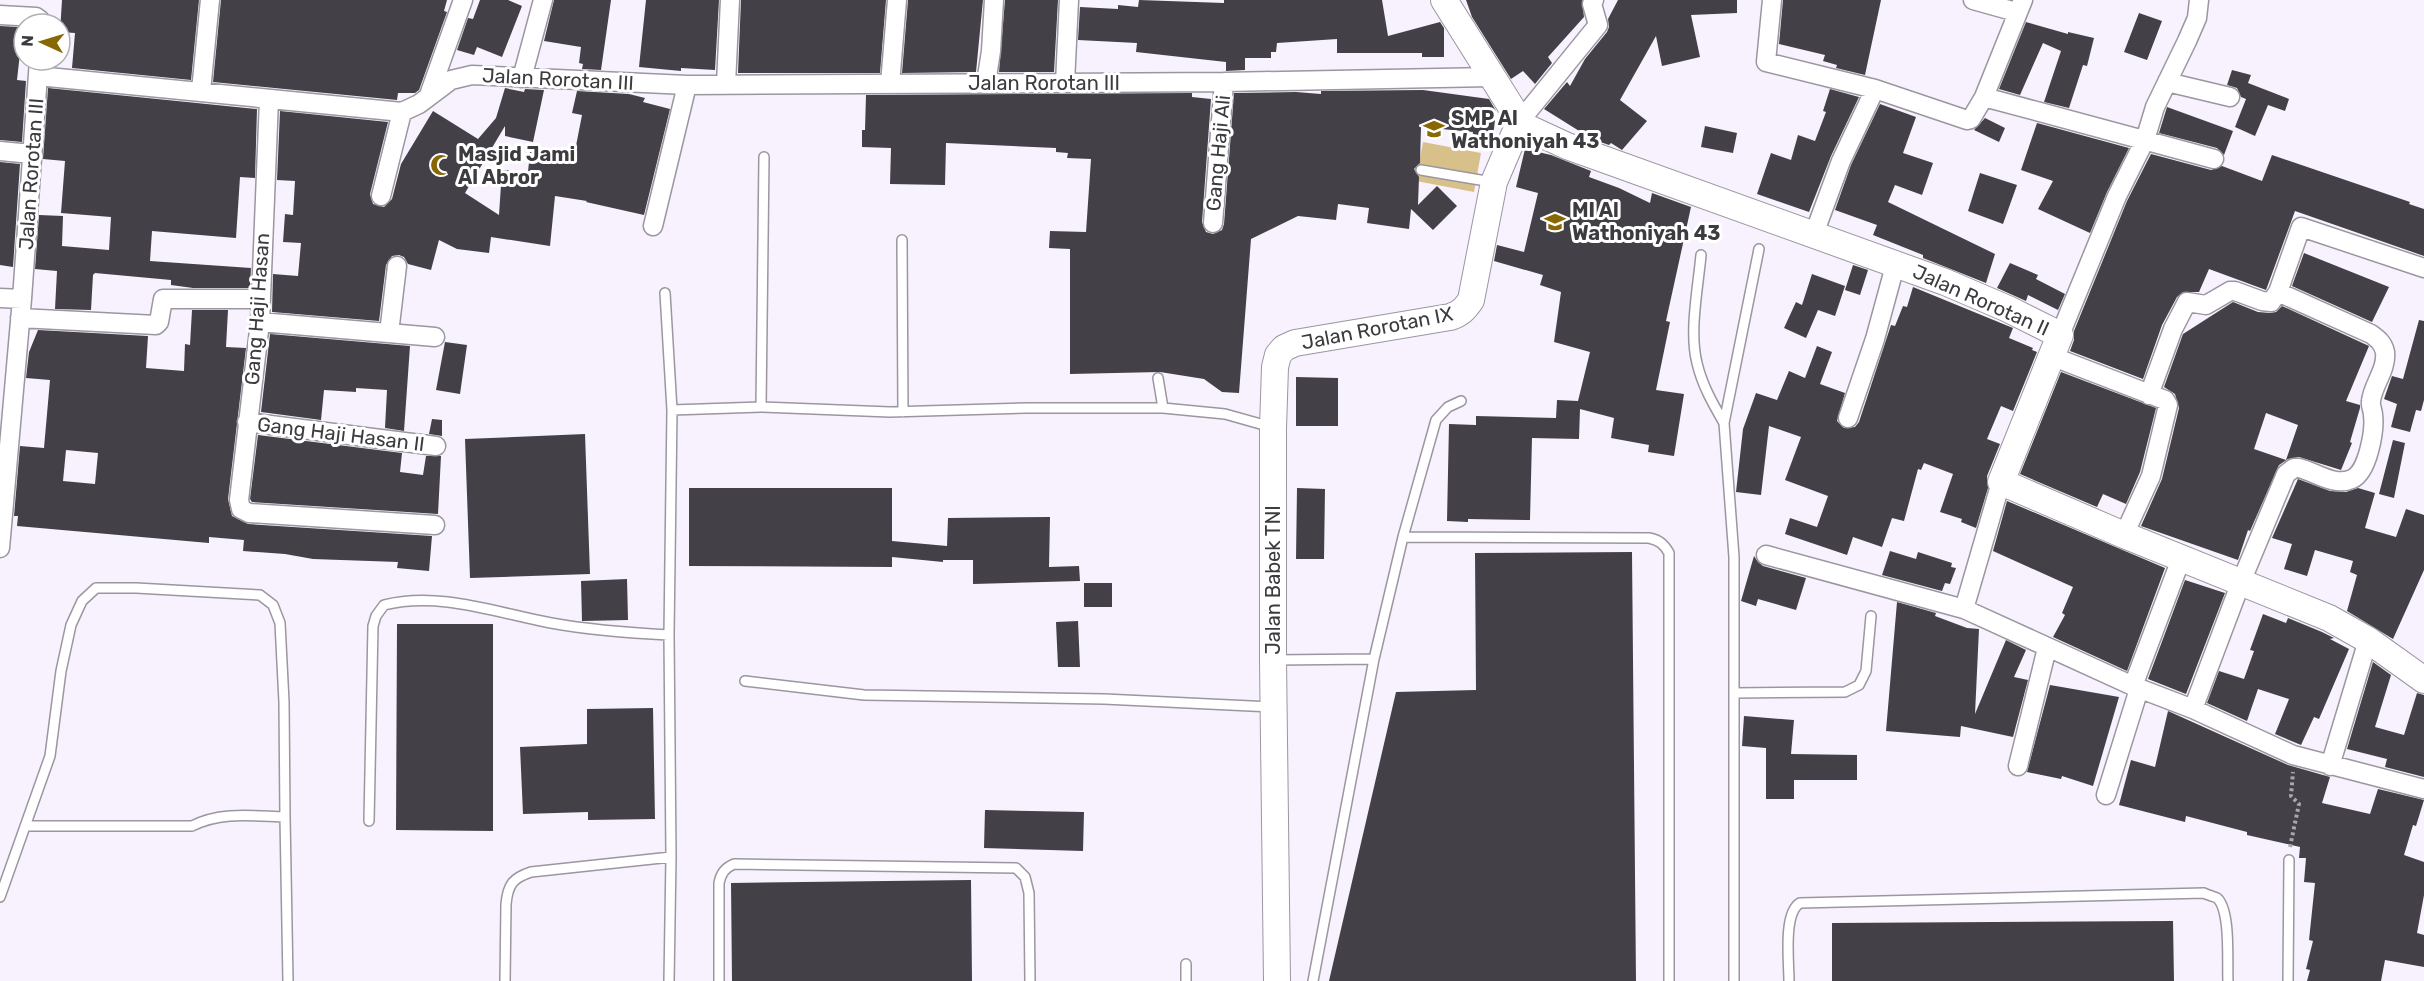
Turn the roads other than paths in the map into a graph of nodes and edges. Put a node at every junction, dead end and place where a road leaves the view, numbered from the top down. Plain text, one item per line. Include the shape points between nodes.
1 (210, 0) edge
2 (463, 0) edge
3 (543, 0) edge
4 (730, 0) edge
5 (897, 0) edge
6 (994, 0) edge
7 (1069, 0) edge
8 (1444, 0) edge
9 (1594, 0) edge
10 (1772, 0) edge
11 (1972, 0) edge
12 (2199, 0) edge
13 (2019, 6) edge
14 (39, 72) edge
15 (67, 72) edge
16 (1491, 77) junction
17 (522, 78) junction
18 (986, 82) junction
19 (1065, 82) junction
20 (1224, 82) junction
21 (2167, 82) junction
22 (726, 84) junction
23 (890, 84) junction
24 (687, 85) junction
25 (1875, 89) junction
26 (201, 91) junction
27 (429, 96) junction
28 (1984, 97) junction
29 (2230, 97) dead end
30 (269, 99) junction
31 (402, 112) junction
32 (1520, 121) junction
33 (2145, 140) junction
34 (0, 151) edge
35 (31, 154) junction
36 (764, 157) dead end
37 (2214, 159) dead end
38 (1421, 170) dead end
39 (1494, 182) junction
40 (381, 196) dead end
41 (1213, 223) dead end
42 (653, 226) dead end
43 (1814, 234) junction
44 (902, 240) dead end
45 (1759, 249) dead end
46 (1701, 255) dead end
47 (1896, 262) junction
48 (397, 266) dead end
49 (2424, 267) edge
50 (2278, 292) junction
51 (665, 293) dead end
52 (0, 298) edge
53 (22, 300) junction
54 (261, 300) junction
55 (20, 318) junction
56 (260, 322) junction
57 (389, 333) junction
58 (435, 337) dead end
59 (2055, 346) junction
60 (1158, 378) dead end
61 (2149, 395) junction
62 (1461, 401) dead end
63 (761, 407) junction
64 (1162, 408) junction
65 (672, 410) junction
66 (903, 412) junction
67 (1848, 418) dead end
68 (247, 422) junction
69 (1724, 423) junction
70 (1273, 428) junction
71 (436, 446) dead end
72 (2001, 482) junction
73 (435, 525) dead end
74 (2124, 536) junction
75 (1403, 537) junction
76 (0, 548) edge
77 (1766, 555) dead end
78 (2181, 559) junction
79 (2241, 582) junction
80 (1964, 609) junction
81 (1871, 616) dead end
82 (669, 635) junction
83 (2368, 640) junction
84 (2047, 648) junction
85 (1374, 659) junction
86 (1273, 660) junction
87 (2424, 680) edge
88 (745, 681) dead end
89 (2136, 688) junction
90 (1734, 693) junction
91 (1274, 707) junction
92 (2193, 709) junction
93 (2018, 766) dead end
94 (2330, 766) junction
95 (2416, 787) edge
96 (2106, 795) dead end
97 (285, 817) junction
98 (369, 820) dead end
99 (25, 826) junction
100 (671, 857) junction
101 (2289, 860) road end
102 (0, 897) edge
103 (1186, 964) dead end
104 (288, 981) edge
105 (505, 981) edge
106 (669, 981) edge
107 (719, 981) edge
108 (1030, 981) edge
109 (1186, 981) edge
110 (1277, 981) edge
111 (1312, 981) edge
112 (1669, 981) edge
113 (1734, 981) edge
114 (1789, 981) edge
115 (2228, 981) edge
116 (2288, 981) edge

1 - 26 street
2 - 27 street
3 - 17 street
4 - 22 street
5 - 23 street
6 - 18 street
7 - 19 street
8 - 16 street
9 - 32 street via 1598,25
10 - 25 street via 1766,62
11 - 13 street
12 - 21 street via 2197,18
13 - 28 street
14 - 35 street, Jalan Rorotan III
15 - 26 street, Jalan Rorotan III
16 - 20 street, Jalan Rorotan III
16 - 32 street
17 - 24 street, Jalan Rorotan III
17 - 27 street, Jalan Rorotan III via 472,75 451,80
18 - 19 street, Jalan Rorotan III
18 - 23 street, Jalan Rorotan III
19 - 20 street, Jalan Rorotan III
20 - 41 street, Gang Haji Ali
21 - 29 street
21 - 33 street
22 - 23 street, Jalan Rorotan III
22 - 24 street, Jalan Rorotan III
24 - 42 street
25 - 28 street via 1967,120
25 - 43 street via 1841,161
26 - 30 street, Jalan Rorotan III
27 - 31 street, Jalan Rorotan III
28 - 33 street
30 - 31 street, Jalan Rorotan III
30 - 54 street, Gang Haji Hasan
31 - 40 street
32 - 39 street, Jalan Rorotan IX
32 - 43 street, Jalan Rorotan II via 1567,146
33 - 37 street
33 - 59 street via 2116,196
34 - 35 street
35 - 53 street, Jalan Rorotan III
36 - 63 lane
38 - 39 lane
39 - 70 street, Jalan Rorotan IX via 1471,300 1466,308 1450,317 1284,348 1275,367
43 - 47 street, Jalan Rorotan II
44 - 66 lane
45 - 69 lane
46 - 69 lane via 1694,339 1696,362 1705,390
47 - 59 street, Jalan Rorotan II via 2008,309
47 - 67 street
48 - 57 street
49 - 50 street via 2301,227
50 - 61 street via 2271,302 2230,291 2206,304 2187,302
50 - 79 street via 2371,334 2382,343 2384,364 2371,400 2370,449 2355,477 2337,482 2299,468 2289,471
51 - 65 lane
52 - 53 street
53 - 55 street, Jalan Rorotan III
54 - 55 street via 163,299 156,325
54 - 56 street, Gang Haji Hasan
55 - 76 street, Jalan Rorotan III
56 - 57 street
56 - 68 street, Gang Haji Hasan
57 - 58 street
59 - 61 street
59 - 72 street, Jalan Rorotan II
60 - 64 lane
61 - 74 street via 2165,400 2168,405 2151,476
62 - 75 lane via 1448,407 1436,420
63 - 65 lane
63 - 66 lane
64 - 66 lane
64 - 70 lane via 1225,414
65 - 82 lane
68 - 71 street, Gang Haji Hasan II
68 - 73 street, Gang Haji Hasan via 241,509 249,513
69 - 90 lane via 1734,557
70 - 86 street, Jalan Babek TNI
72 - 74 street
72 - 80 street
74 - 78 street
75 - 85 lane
75 - 112 lane via 1649,538 1666,547
77 - 80 street
78 - 79 street
78 - 89 street
79 - 83 street via 2329,618
79 - 92 street
80 - 84 street
81 - 90 lane via 1866,671 1859,685 1845,692
82 - 98 lane via 604,631 469,605 415,600 384,605 373,626
82 - 100 lane
83 - 87 street
83 - 94 street
84 - 89 street
84 - 93 street
85 - 86 lane
85 - 111 lane
86 - 91 street, Jalan Babek TNI
88 - 91 lane via 864,695 1104,699
89 - 92 street
89 - 96 street
90 - 113 lane
91 - 110 street, Jalan Babek TNI
92 - 94 street via 2293,755
94 - 95 street
97 - 99 lane via 228,815 192,826
97 - 99 lane via 280,623 273,605 260,595 96,588 81,601 71,625 50,756
97 - 104 lane
99 - 102 lane
100 - 105 lane via 518,876 507,892
100 - 106 lane
101 - 116 lane
103 - 109 lane
107 - 108 lane via 718,883 726,867 734,864 1016,868 1025,877 1029,893
114 - 115 lane via 1790,919 1800,903 2204,893 2216,898 2226,919

